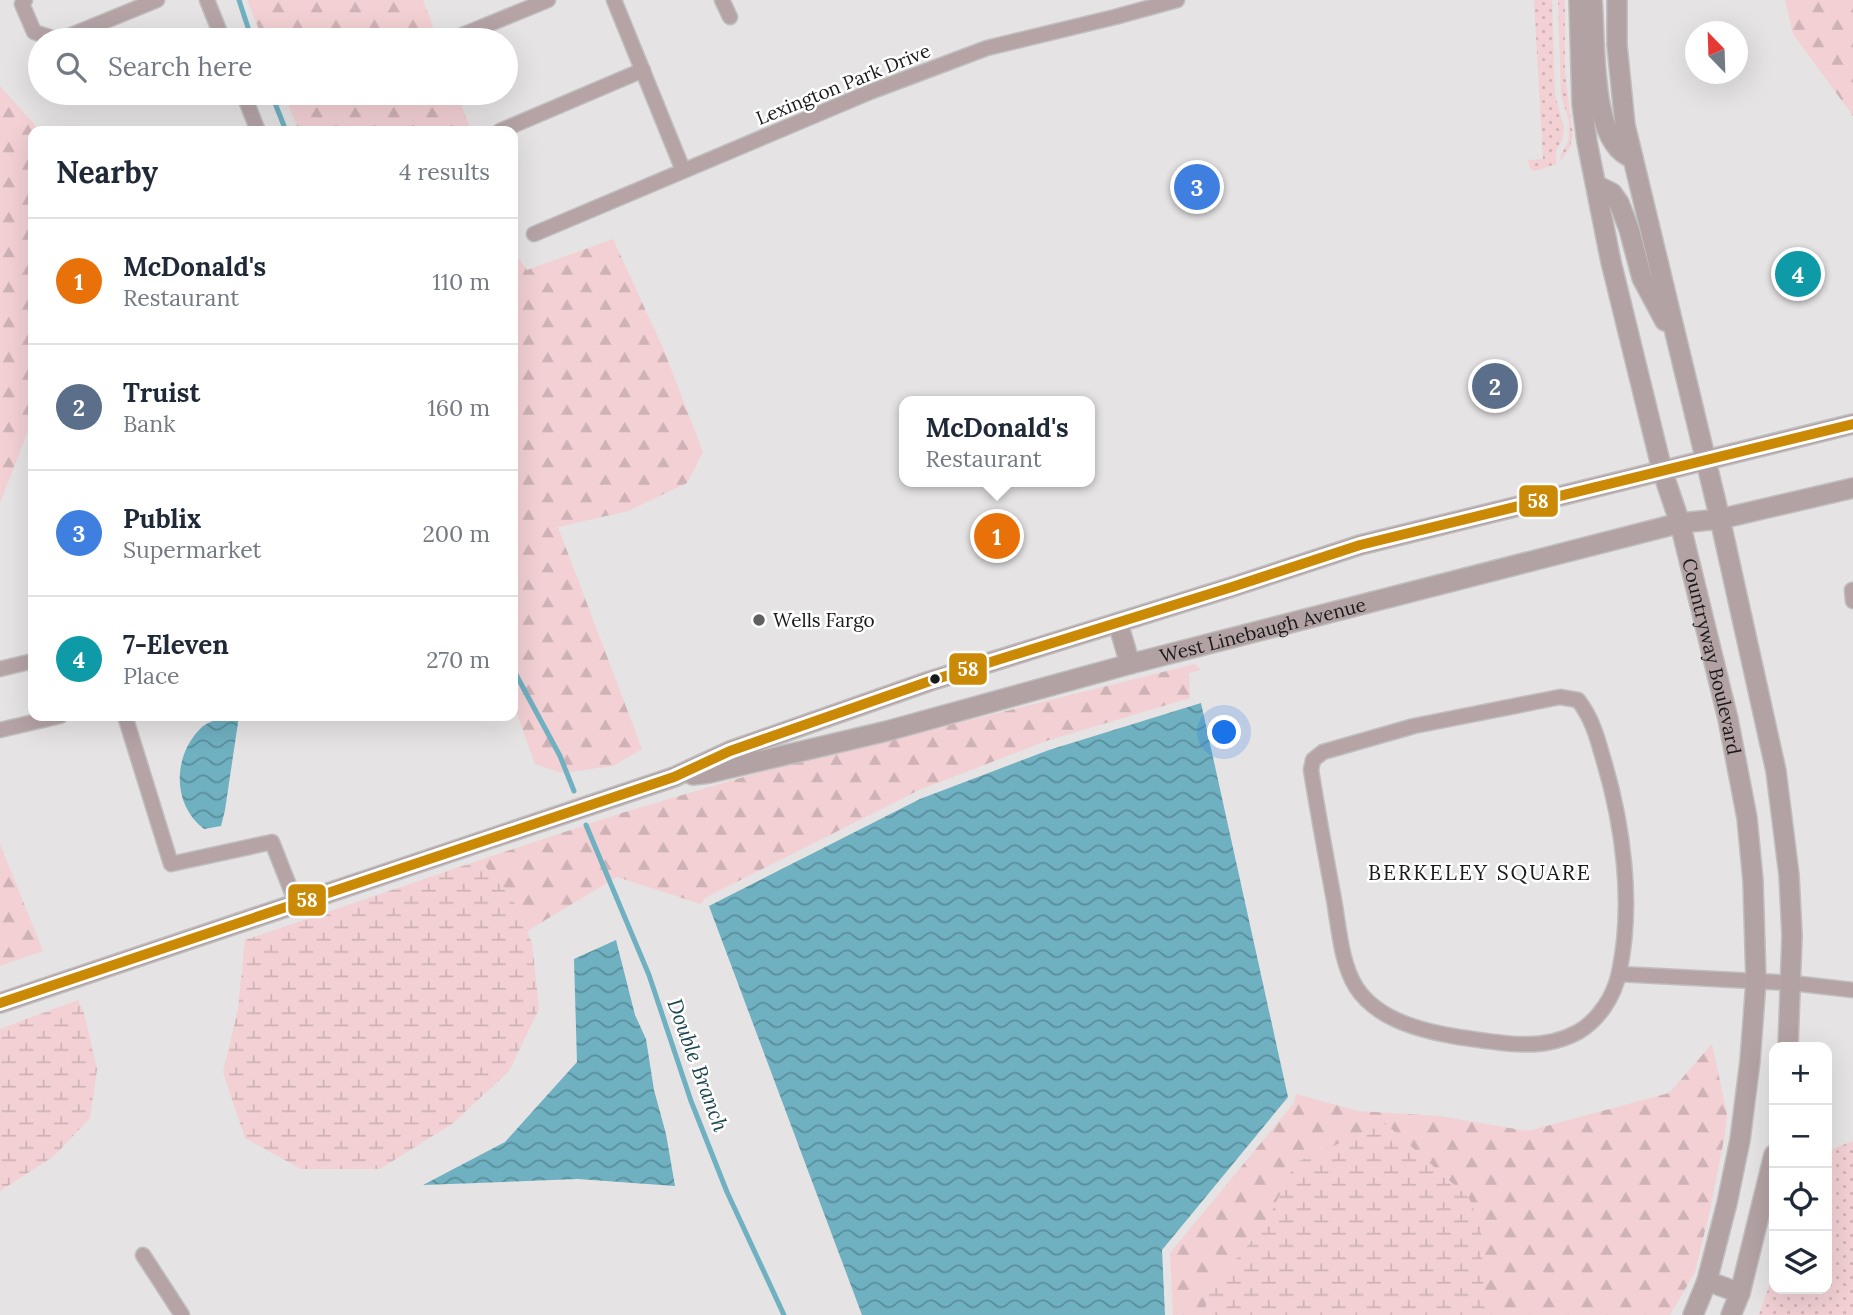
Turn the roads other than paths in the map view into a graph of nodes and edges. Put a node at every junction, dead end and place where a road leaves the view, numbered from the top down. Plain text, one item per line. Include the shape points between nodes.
1 (25, 0) edge
2 (157, 0) edge
3 (207, 0) edge
4 (548, 0) edge
5 (614, 0) edge
6 (722, 0) edge
7 (1177, 0) edge
8 (1579, 0) edge
9 (1592, 0) edge
10 (1617, 0) edge
11 (730, 17) dead end
12 (32, 28) edge
13 (88, 28) edge
14 (218, 28) edge
15 (479, 28) edge
16 (643, 70) junction
17 (248, 105) edge
18 (256, 126) edge
19 (512, 126) edge
20 (1633, 158) junction
21 (683, 170) junction
22 (1596, 185) junction
23 (534, 234) dead end
24 (1675, 338) junction
25 (1853, 424) edge
26 (1704, 459) junction
27 (1662, 470) junction
28 (1853, 488) edge
29 (1720, 519) junction
30 (1680, 523) junction
31 (1118, 623) junction
32 (28, 662) edge
33 (1130, 664) junction
34 (0, 669) edge
35 (39, 721) edge
36 (127, 721) edge
37 (0, 730) edge
38 (674, 777) junction
39 (296, 903) junction
40 (1619, 974) junction
41 (1756, 981) junction
42 (1792, 983) junction
43 (1853, 990) edge
44 (0, 1003) edge
45 (1788, 1042) edge
46 (1771, 1168) edge
47 (143, 1255) dead end
48 (1707, 1281) junction
49 (1740, 1293) junction
50 (182, 1315) edge
51 (1693, 1315) edge
52 (1731, 1315) edge

1 - 12 street via 22,4
2 - 13 street
3 - 14 street
4 - 15 street
5 - 16 street
6 - 11 street
7 - 21 street, Lexington Park Drive via 988,48
8 - 22 main road, Countryway Boulevard via 1583,104
9 - 20 main road via 1601,114 1609,137
10 - 20 main road, Countryway Boulevard via 1618,57
16 - 19 street
16 - 21 street
17 - 18 street
20 - 24 main road, Countryway Boulevard
21 - 23 street, Lexington Park Drive
22 - 24 main road via 1612,192 1619,203 1642,278
22 - 27 main road, Countryway Boulevard
24 - 26 main road, Countryway Boulevard
25 - 26 main road, West Linebaugh Avenue
26 - 27 main road, West Linebaugh Avenue
26 - 29 main road, Countryway Boulevard
27 - 30 main road, Countryway Boulevard
27 - 31 main road, West Linebaugh Avenue via 1360,545
28 - 29 main road, West Linebaugh Avenue
29 - 30 main road, West Linebaugh Avenue
29 - 42 main road, Countryway Boulevard via 1778,782 1789,874
30 - 33 main road, West Linebaugh Avenue
30 - 41 main road, Countryway Boulevard via 1728,719 1746,818
31 - 33 main road
31 - 38 main road, West Linebaugh Avenue via 918,685 730,751
32 - 34 street
33 - 38 main road, West Linebaugh Avenue via 887,731 709,774
35 - 37 street
36 - 39 street via 171,864 272,842
38 - 39 main road, West Linebaugh Avenue
39 - 44 main road, West Linebaugh Avenue
40 - 40 street via 1610,999 1595,1019 1578,1032 1535,1045 1452,1036 1384,1015 1356,988 1343,953 1311,770 1313,760 1323,752 1414,726 1560,697 1578,700 1590,715 1611,786 1624,858
40 - 41 street
41 - 42 street
41 - 48 main road, Countryway Boulevard via 1740,1140
42 - 43 street
42 - 45 main road, Countryway Boulevard
46 - 49 main road
47 - 50 street
48 - 49 main road
48 - 51 main road, Countryway Boulevard
49 - 52 main road

